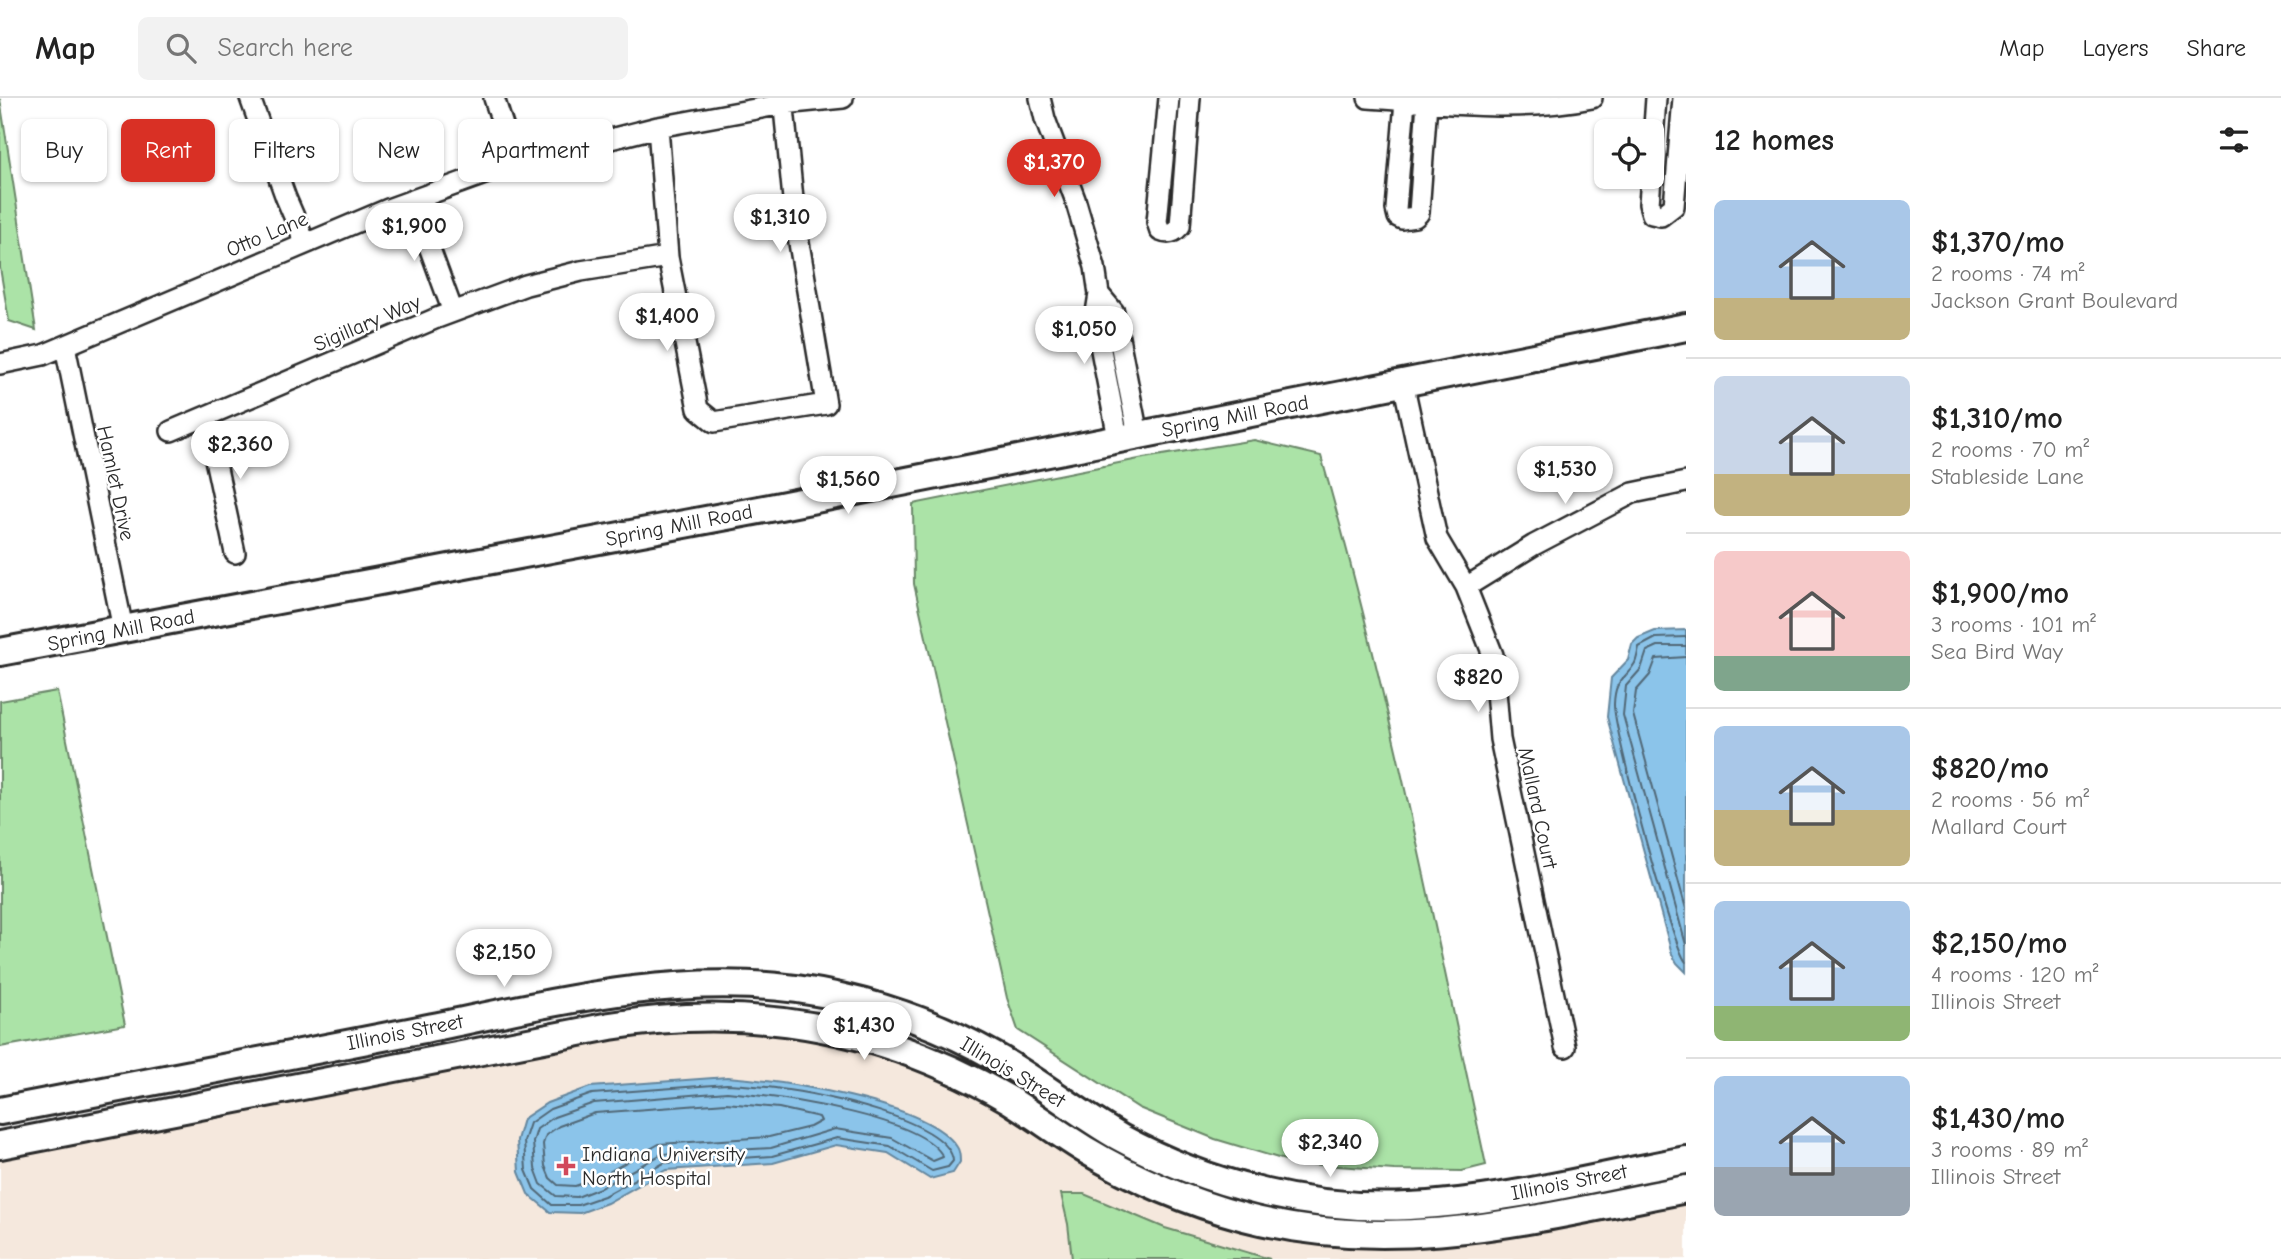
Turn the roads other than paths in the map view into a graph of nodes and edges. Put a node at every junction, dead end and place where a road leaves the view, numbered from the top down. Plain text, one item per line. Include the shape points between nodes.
1 (250, 98) edge
2 (494, 98) edge
3 (843, 98) edge
4 (1040, 98) edge
5 (1169, 98) edge
6 (1190, 98) edge
7 (1368, 98) edge
8 (1592, 98) edge
9 (1656, 98) edge
10 (1682, 98) edge
11 (783, 101) edge
12 (1416, 101) edge
13 (501, 119) edge
14 (1655, 119) edge
15 (658, 127) junction
16 (613, 138) edge
17 (462, 182) edge
18 (1650, 189) edge
19 (411, 200) junction
20 (305, 242) junction
21 (668, 257) junction
22 (453, 312) junction
23 (1686, 327) edge
24 (65, 346) junction
25 (0, 364) edge
26 (1403, 382) junction
27 (206, 417) junction
28 (171, 431) dead end
29 (1128, 437) junction
30 (1686, 482) edge
31 (234, 553) dead end
32 (1466, 587) junction
33 (123, 629) junction
34 (0, 652) edge
35 (1564, 1047) dead end
36 (0, 1111) edge
37 (0, 1145) edge
38 (1686, 1160) edge
39 (1686, 1189) edge

1 - 20 street
2 - 13 street
3 - 11 street, Otto Lane
4 - 29 street via 1095,267 1099,294 1095,319
5 - 6 street via 1157,222 1167,234 1180,226
7 - 12 street
8 - 12 street via 1538,106
9 - 14 street
10 - 18 street via 1674,206 1669,212 1652,214
11 - 15 street, Otto Lane
11 - 21 street via 794,219 826,404 714,422 698,409
12 - 12 street via 1419,212 1402,219 1396,209
15 - 16 street, Otto Lane
15 - 21 street
17 - 19 street, Otto Lane
19 - 20 street, Otto Lane
19 - 22 street
20 - 24 street, Otto Lane
21 - 22 street, Sigillary Way via 526,285
22 - 27 street, Sigillary Way
23 - 26 street, Spring Mill Road
24 - 25 street, Otto Lane
24 - 33 street, Hamlet Drive
26 - 29 street, Spring Mill Road
26 - 32 street, Mallard Court via 1437,538
27 - 28 street, Sigillary Way
27 - 31 street
29 - 33 street, Spring Mill Road
30 - 32 street via 1633,493
32 - 35 street, Mallard Court via 1493,655 1500,739
33 - 34 street, Spring Mill Road
36 - 38 street, Illinois Street via 561,1002 679,984 739,984 799,989 915,1019 997,1057 1121,1138 1175,1164 1231,1184 1306,1200 1387,1206 1465,1202
37 - 39 street, Illinois Street via 610,1026 667,1018 727,1017 816,1026 900,1049 1008,1099 1135,1177 1190,1200 1277,1224 1336,1233 1436,1234

